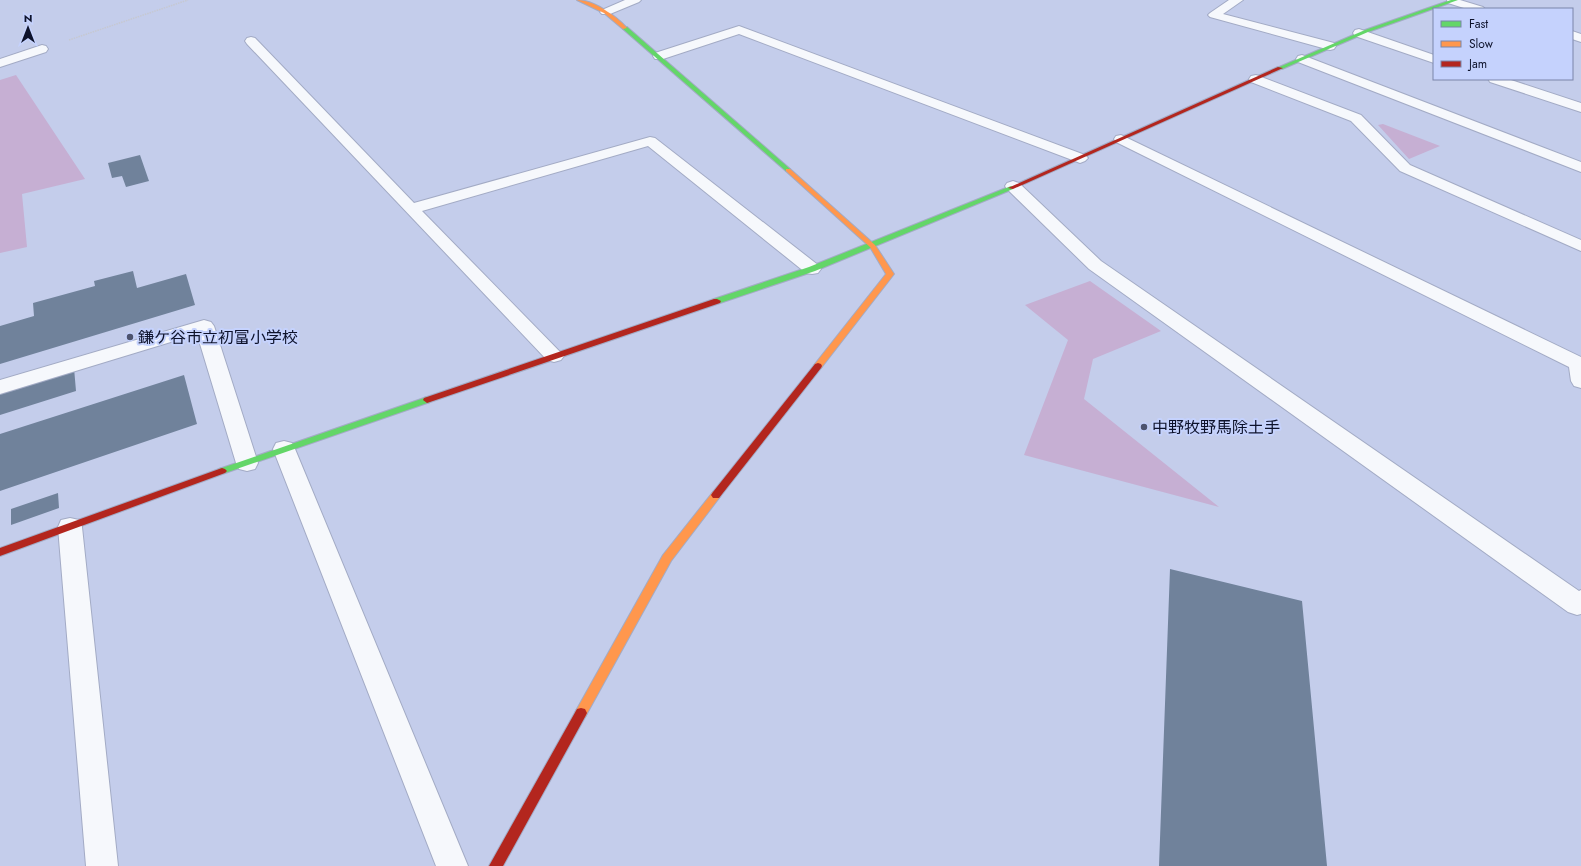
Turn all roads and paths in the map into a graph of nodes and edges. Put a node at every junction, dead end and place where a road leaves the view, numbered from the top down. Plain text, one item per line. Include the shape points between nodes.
1 (188, 0) edge
2 (579, 0) edge
3 (635, 0) edge
4 (1237, 0) edge
5 (1454, 1) edge
6 (1476, 8) edge
7 (606, 12) junction
8 (1359, 34) junction
9 (251, 41) dead end
10 (1330, 46) junction
11 (42, 49) joint
12 (659, 56) junction
13 (1302, 58) junction
14 (1433, 59) edge
15 (0, 63) edge
16 (1256, 79) junction
17 (1497, 80) edge
18 (1581, 108) edge
19 (1121, 139) junction
20 (1080, 158) junction
21 (1581, 167) edge
22 (1013, 186) junction
23 (411, 209) junction
24 (873, 246) junction
25 (1581, 246) edge
26 (812, 269) junction
27 (554, 356) junction
28 (1581, 381) edge
29 (0, 387) edge
30 (284, 449) junction
31 (247, 463) junction
32 (70, 527) junction
33 (0, 552) edge
34 (1581, 600) edge
35 (102, 866) edge
36 (452, 866) edge
37 (496, 866) edge

1 - 11 path
2 - 7 street
3 - 7 street
4 - 10 street via 1214,15
5 - 6 street
5 - 8 street via 1392,20
7 - 12 street
8 - 10 street
8 - 14 street
9 - 23 street
10 - 13 street
11 - 15 street
12 - 20 street via 739,30
12 - 24 street
13 - 16 street
13 - 21 street
16 - 19 street
16 - 25 street via 1356,118 1405,168
17 - 18 street
19 - 20 street
19 - 28 street via 1579,364
20 - 22 street
22 - 24 street
22 - 34 street via 1095,265 1577,604
23 - 26 street via 650,141
23 - 27 street
24 - 26 street
24 - 37 street via 890,274 667,558
26 - 27 street
27 - 30 street
29 - 31 street via 204,326
30 - 31 street
30 - 36 street
31 - 32 street
32 - 33 street
32 - 35 street

